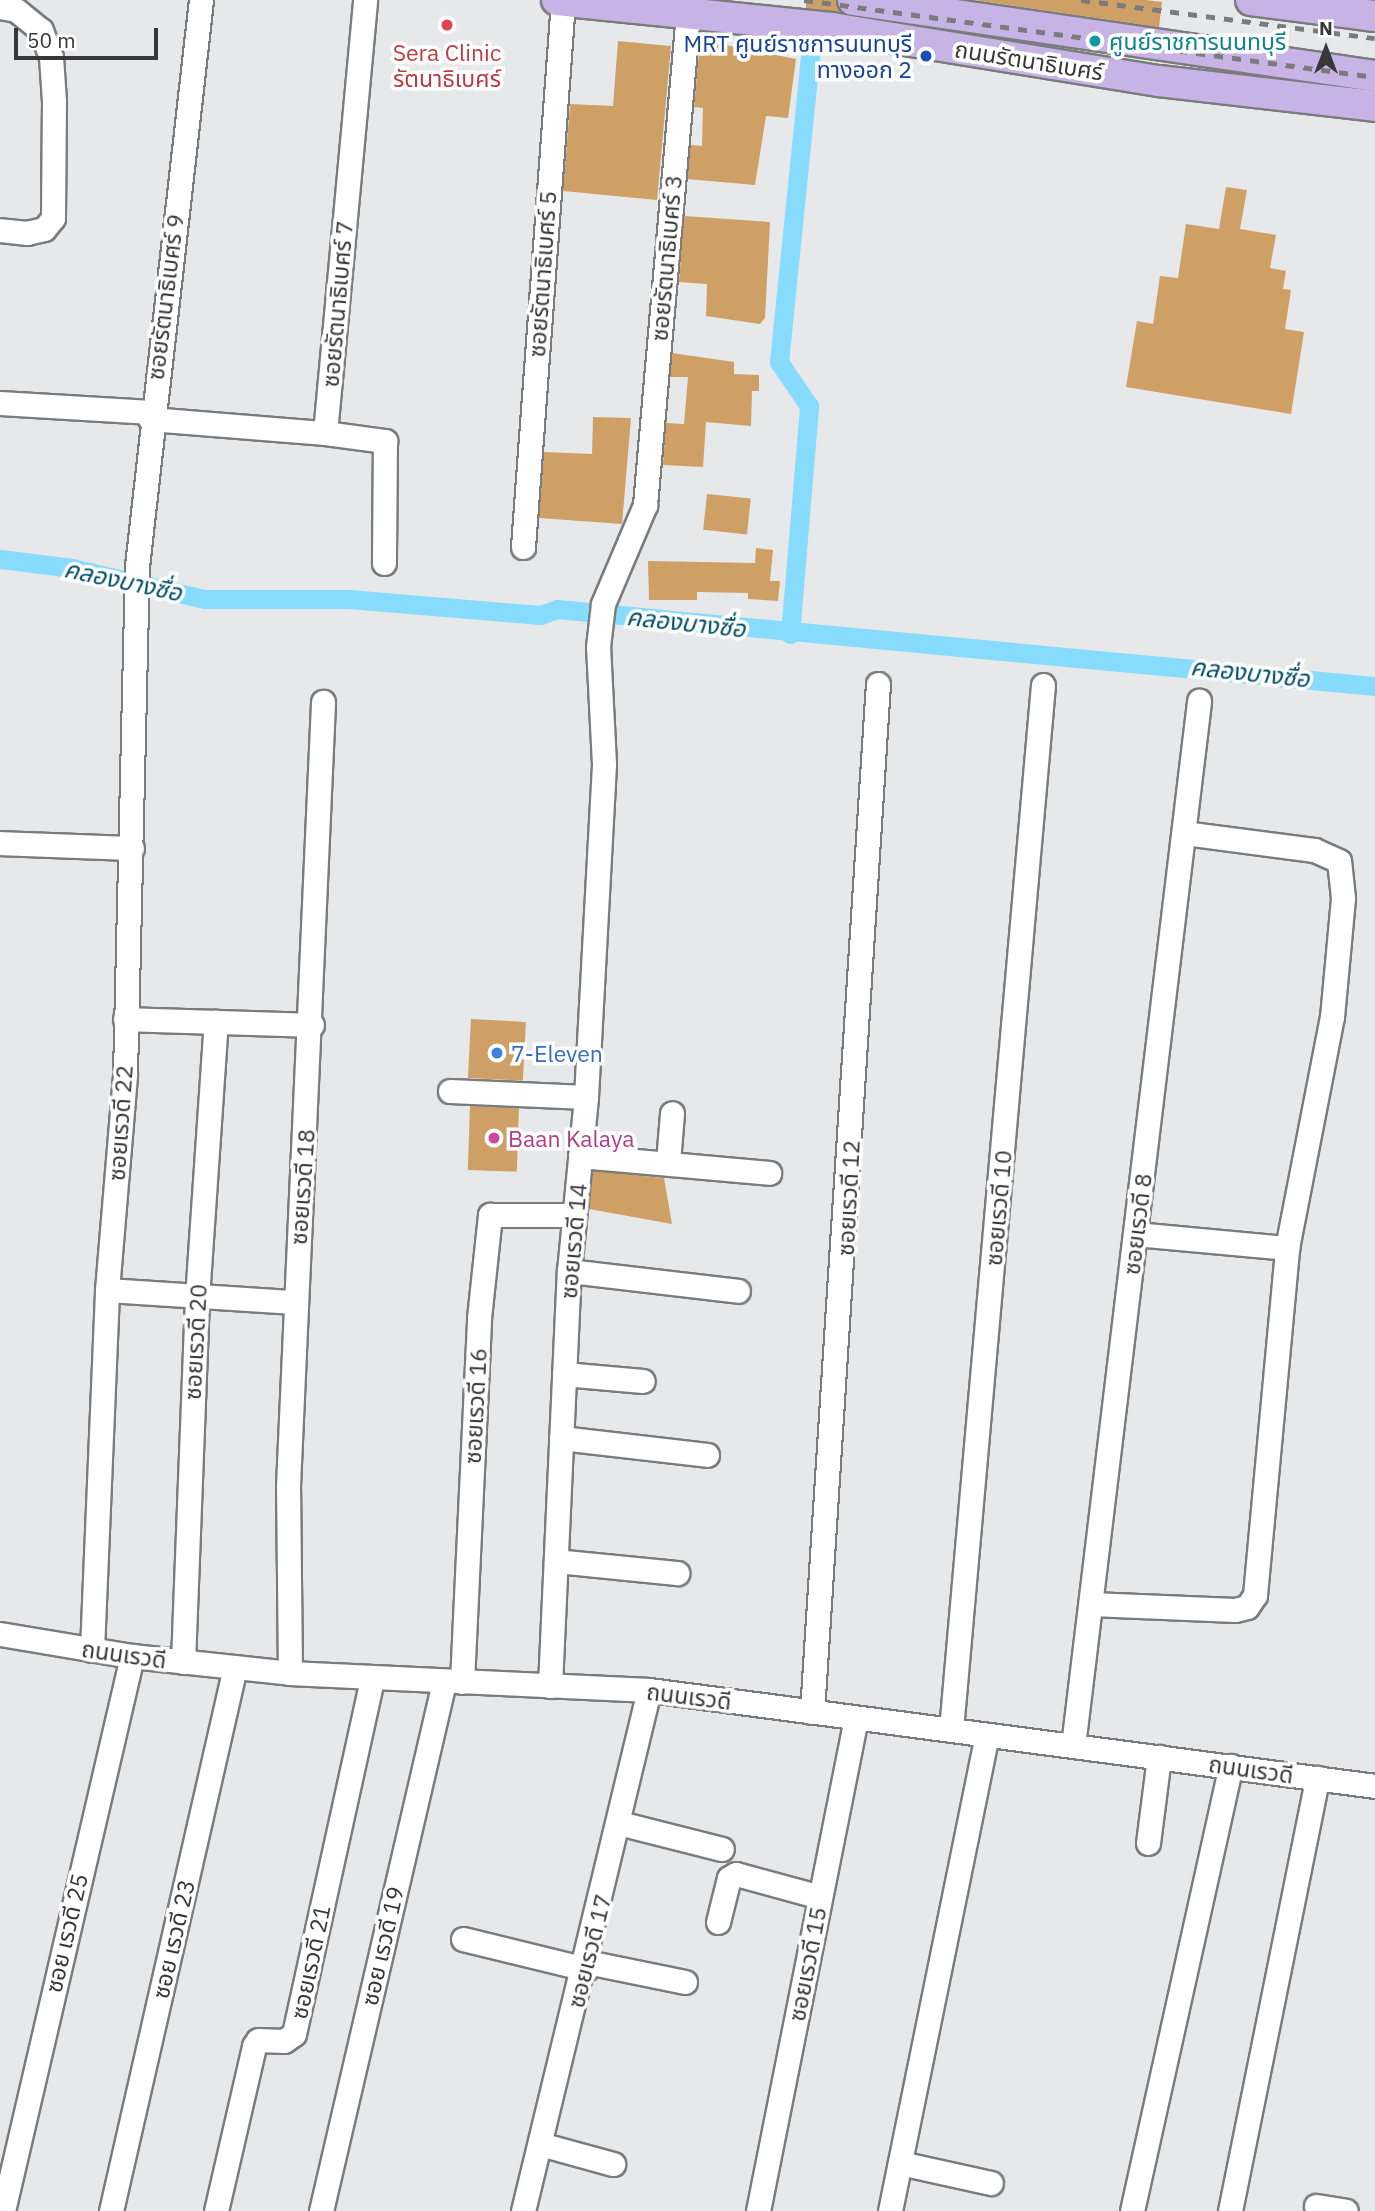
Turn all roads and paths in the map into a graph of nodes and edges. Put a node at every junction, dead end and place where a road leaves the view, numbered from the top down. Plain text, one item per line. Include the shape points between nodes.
1 (201, 0) edge
2 (365, 0) edge
3 (557, 0) edge
4 (853, 0) edge
5 (1251, 0) edge
6 (563, 1) edge
7 (625, 4) edge
8 (0, 7) edge
9 (688, 12) junction
10 (1375, 16) edge
11 (1375, 76) edge
12 (1375, 106) edge
13 (0, 230) edge
14 (0, 403) edge
15 (151, 416) junction
16 (325, 433) junction
17 (523, 547) dead end
18 (384, 563) dead end
19 (136, 595) joint
20 (603, 604) joint
21 (878, 684) dead end
22 (1043, 685) dead end
23 (1199, 701) dead end
24 (323, 702) dead end
25 (1185, 834) junction
26 (0, 843) edge
27 (132, 848) junction
28 (125, 1018) junction
29 (216, 1022) junction
30 (312, 1024) junction
31 (450, 1091) dead end
32 (586, 1097) junction
33 (672, 1113) dead end
34 (580, 1156) junction
35 (668, 1162) junction
36 (769, 1173) dead end
37 (573, 1215) junction
38 (1136, 1234) junction
39 (1287, 1248) junction
40 (569, 1271) junction
41 (107, 1290) junction
42 (738, 1291) dead end
43 (197, 1298) junction
44 (295, 1302) junction
45 (564, 1374) junction
46 (643, 1381) dead end
47 (561, 1438) junction
48 (707, 1455) dead end
49 (556, 1561) junction
50 (677, 1573) dead end
51 (1091, 1604) junction
52 (0, 1634) edge
53 (92, 1650) junction
54 (132, 1656) junction
55 (183, 1662) junction
56 (235, 1667) junction
57 (290, 1673) junction
58 (372, 1678) junction
59 (453, 1682) junction
60 (550, 1686) junction
61 (649, 1690) junction
62 (812, 1712) junction
63 (856, 1718) junction
64 (951, 1730) junction
65 (987, 1735) junction
66 (1073, 1746) junction
67 (1159, 1757) junction
68 (1231, 1766) junction
69 (1317, 1778) junction
70 (1375, 1786) edge
71 (619, 1823) junction
72 (1148, 1843) dead end
73 (722, 1849) dead end
74 (820, 1897) junction
75 (718, 1922) dead end
76 (463, 1939) dead end
77 (586, 1966) junction
78 (685, 1982) dead end
79 (540, 2144) junction
80 (900, 2163) junction
81 (613, 2164) dead end
82 (991, 2183) dead end
83 (1316, 2206) dead end
84 (4, 2211) edge
85 (111, 2211) edge
86 (216, 2211) edge
87 (321, 2211) edge
88 (523, 2211) edge
89 (758, 2211) edge
90 (890, 2211) edge
91 (1132, 2211) edge
92 (1230, 2211) edge
93 (1346, 2211) edge

1 - 15 street, ซอยรัตนาธิเบศร์ 9
2 - 16 street, ซอยรัตนาธิเบศร์ 7
3 - 6 main road, ถนนรัตนาธิเบศร์
4 - 11 main road, ถนนรัตนาธิเบศร์
5 - 10 main road
6 - 7 main road, ถนนรัตนาธิเบศร์
6 - 17 street, ซอยรัตนาธิเบศร์ 5
7 - 9 main road, ถนนรัตนาธิเบศร์
8 - 13 street via 16,10 41,30 51,57 54,101 53,218 44,229 27,233
9 - 12 main road, ถนนรัตนาธิเบศร์ via 816,26 1158,81
9 - 20 street, ซอยรัตนาธิเบศร์ 3 via 645,505
14 - 15 street
15 - 16 street
15 - 19 street, ซอยรัตนาธิเบศร์ 9
16 - 18 street via 385,441
19 - 27 street, ซอยเรวดี 22
20 - 32 street, ซอยเรวดี 14 via 604,764
21 - 62 street, ซอยเรวดี 12
22 - 64 street, ซอยเรวดี 10
23 - 25 street, ซอยเรวดี 8
24 - 30 street, ซอยเรวดี 18
25 - 38 street, ซอยเรวดี 8
25 - 39 street via 1314,850 1332,855 1342,868 1332,1017
26 - 27 street
27 - 28 street, ซอยเรวดี 22
28 - 29 street
28 - 41 street, ซอยเรวดี 22
29 - 30 street
29 - 43 street, ซอยเรวดี 20
30 - 44 street, ซอยเรวดี 18
31 - 32 street
32 - 34 street, ซอยเรวดี 14
33 - 35 street
34 - 35 street
34 - 37 street, ซอยเรวดี 14
35 - 36 street
37 - 40 street, ซอยเรวดี 14
37 - 59 street, ซอยเรวดี 16 via 490,1215
38 - 39 street
38 - 51 street, ซอยเรวดี 8
39 - 51 street via 1255,1595 1247,1606 1234,1610
40 - 42 street
40 - 45 street, ซอยเรวดี 14
41 - 43 street
41 - 53 street, ซอยเรวดี 22
43 - 44 street
43 - 55 street, ซอยเรวดี 20
44 - 57 street, ซอยเรวดี 18 via 286,1564
45 - 46 street
45 - 47 street, ซอยเรวดี 14
47 - 48 street
47 - 49 street, ซอยเรวดี 14
49 - 50 street
49 - 60 street, ซอยเรวดี 14
51 - 66 street, ซอยเรวดี 8
52 - 53 street, ถนนเรวดี
53 - 54 street, ถนนเรวดี
54 - 55 street, ถนนเรวดี
54 - 84 street, ซอย เรวดี 25
55 - 56 street, ถนนเรวดี
56 - 57 street, ถนนเรวดี
56 - 85 street, ซอย เรวดี 23
57 - 58 street, ถนนเรวดี
58 - 59 street, ถนนเรวดี
58 - 86 street, ซอยเรวดี 21 via 294,2034 285,2041 258,2040 254,2046
59 - 60 street, ถนนเรวดี
59 - 87 street, ซอย เรวดี 19
60 - 61 street, ถนนเรวดี
61 - 62 street, ถนนเรวดี
61 - 71 street, ซอยเรวดี 17
62 - 63 street, ถนนเรวดี
63 - 64 street, ถนนเรวดี
63 - 74 street, ซอยเรวดี 15
64 - 65 street, ถนนเรวดี
65 - 66 street, ถนนเรวดี
65 - 80 street
66 - 67 street, ถนนเรวดี
67 - 68 street, ถนนเรวดี
67 - 72 street
68 - 69 street, ถนนเรวดี
68 - 91 street
69 - 70 street, ถนนเรวดี
69 - 92 street
71 - 73 street
71 - 77 street, ซอยเรวดี 17
74 - 75 street via 736,1874 729,1878
74 - 89 street, ซอยเรวดี 15
76 - 77 street
77 - 78 street
77 - 79 street, ซอยเรวดี 17
79 - 81 street
79 - 88 street, ซอยเรวดี 17
80 - 82 street
80 - 90 street
83 - 93 street

